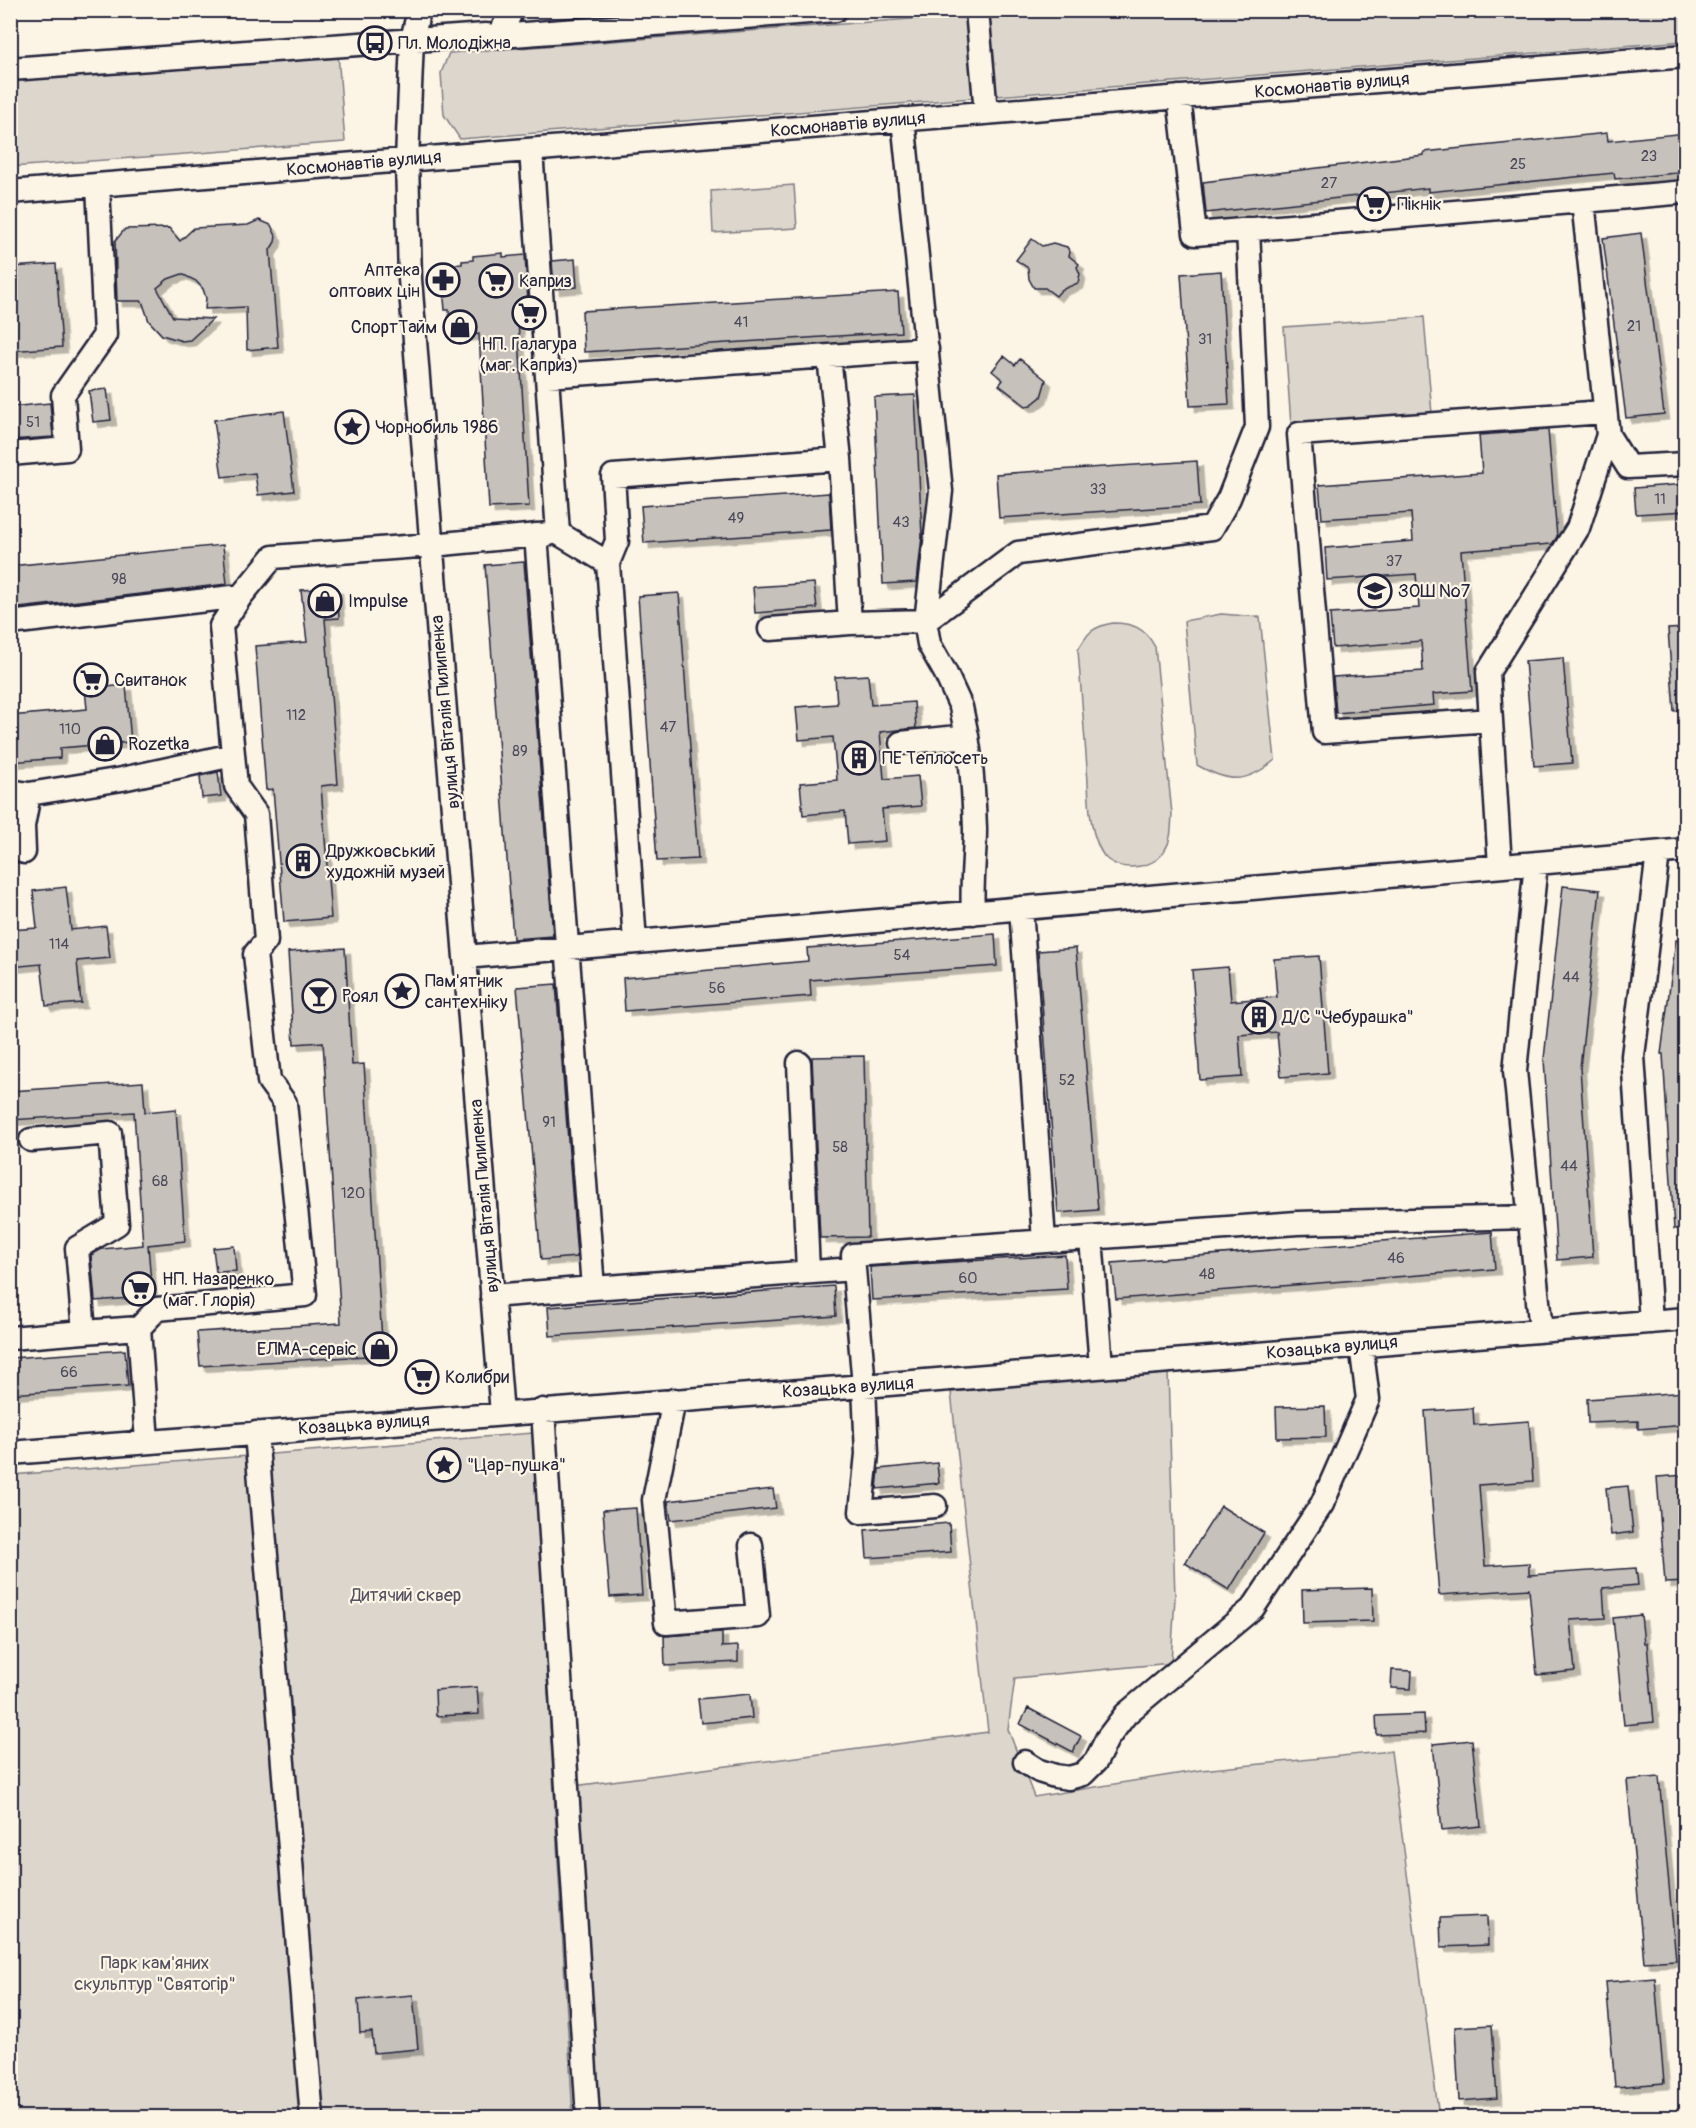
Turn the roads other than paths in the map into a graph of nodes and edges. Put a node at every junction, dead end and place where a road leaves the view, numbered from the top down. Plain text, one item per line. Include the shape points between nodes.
1 (419, 10) edge
2 (512, 10) edge
3 (835, 10) edge
4 (977, 10) edge
5 (679, 16) edge
6 (499, 36) junction
7 (412, 40) junction
8 (1686, 56) edge
9 (10, 69) edge
10 (1179, 97) junction
11 (986, 113) junction
12 (903, 120) junction
13 (531, 150) junction
14 (406, 160) junction
15 (98, 185) junction
16 (10, 192) edge
17 (1686, 192) edge
18 (1583, 201) junction
19 (1248, 230) junction
20 (927, 349) junction
21 (829, 357) junction
22 (547, 376) junction
23 (1604, 412) junction
24 (1608, 435) junction
25 (10, 454) edge
26 (840, 459) junction
27 (1686, 464) edge
28 (558, 533) junction
29 (536, 535) junction
30 (432, 545) junction
31 (608, 563) junction
32 (241, 596) junction
33 (925, 621) junction
34 (850, 622) junction
35 (10, 623) edge
36 (770, 629) dead end
37 (1491, 720) junction
38 (968, 736) junction
39 (901, 743) dead end
40 (233, 755) junction
41 (20, 792) edge
42 (1686, 850) edge
43 (24, 852) dead end
44 (1658, 853) junction
45 (1536, 863) junction
46 (1500, 866) junction
47 (1021, 908) junction
48 (973, 913) junction
49 (635, 942) junction
50 (566, 948) junction
51 (465, 957) junction
52 (799, 1063) dead end
53 (31, 1140) dead end
54 (1529, 1217) junction
55 (1091, 1238) junction
56 (1044, 1241) junction
57 (854, 1269) junction
58 (808, 1272) junction
59 (593, 1288) junction
60 (492, 1296) junction
61 (1686, 1319) edge
62 (1651, 1322) junction
63 (139, 1329) junction
64 (1540, 1330) junction
65 (84, 1332) junction
66 (10, 1338) edge
67 (1361, 1345) junction
68 (1101, 1366) junction
69 (864, 1386) junction
70 (674, 1400) junction
71 (543, 1410) junction
72 (502, 1414) junction
73 (256, 1433) junction
74 (147, 1442) junction
75 (10, 1453) edge
76 (935, 1506) dead end
77 (751, 1545) dead end
78 (1025, 1762) dead end
79 (312, 2118) edge
80 (588, 2118) edge

1 - 7 street, вулиця Віталія Пилипенка
2 - 6 street
3 - 5 street
4 - 11 street
5 - 6 street
6 - 7 street
7 - 9 street
7 - 14 street, вулиця Віталія Пилипенка
8 - 10 street, Космонавтів вулиця
10 - 11 street, Космонавтів вулиця
10 - 19 street via 1195,234
11 - 12 street, Космонавтів вулиця
12 - 13 street, Космонавтів вулиця
12 - 20 street
13 - 14 street, Космонавтів вулиця
13 - 22 street
14 - 15 street, Космонавтів вулиця
14 - 30 street, вулиця Віталія Пилипенка via 410,279
15 - 16 street, Космонавтів вулиця
15 - 25 street via 105,335 63,395 67,448
17 - 18 street
18 - 19 street
18 - 23 street
19 - 33 street via 1257,427 1229,498 1212,528 1018,553
20 - 21 street
20 - 33 street via 941,490
21 - 22 street
21 - 26 street
22 - 28 street
23 - 24 street
23 - 37 street via 1299,434 1324,732
24 - 27 street via 1628,467
24 - 37 street via 1578,528 1488,672
26 - 31 street via 613,476 617,541
26 - 34 street
28 - 29 street
28 - 31 street
29 - 30 street
29 - 50 street
30 - 32 street via 273,557
30 - 51 street, вулиця Віталія Пилипенка
31 - 49 street
32 - 35 street
32 - 40 street via 221,626
33 - 34 street
33 - 38 street via 928,644 961,707
34 - 36 street
37 - 46 street
38 - 39 street
38 - 48 street via 975,831
40 - 41 street via 122,779
40 - 63 street via 236,786 256,814 266,941 255,954 256,965 269,1081 285,1103 305,1295 157,1309
41 - 43 street
42 - 44 street
44 - 45 street
44 - 62 street via 1633,1056
45 - 46 street
45 - 54 street via 1515,1071
46 - 47 street
47 - 48 street
47 - 56 street
48 - 49 street
49 - 50 street
50 - 51 street
50 - 59 street
51 - 60 street, вулиця Віталія Пилипенка
52 - 58 street
53 - 65 street via 110,1133 117,1224 77,1248
54 - 55 street via 1297,1223
54 - 64 street
55 - 56 street
55 - 68 street
56 - 57 street via 853,1255
57 - 58 street
57 - 69 street
58 - 59 street
59 - 60 street
60 - 72 street, вулиця Віталія Пилипенка
61 - 62 street, Козацька вулиця
62 - 64 street, Козацька вулиця
63 - 65 street
63 - 74 street
64 - 67 street, Козацька вулиця
65 - 66 street
67 - 68 street, Козацька вулиця
67 - 78 street via 1368,1399 1322,1504 1253,1608 1126,1714 1083,1774 1055,1776
68 - 69 street, Козацька вулиця
69 - 70 street, Козацька вулиця
69 - 76 street via 867,1454 861,1512
70 - 71 street, Козацька вулиця
70 - 77 street via 654,1500 666,1623 758,1616
71 - 72 street, Козацька вулиця
71 - 80 street
72 - 73 street, Козацька вулиця
73 - 74 street, Козацька вулиця
73 - 79 street
74 - 75 street, Козацька вулиця

